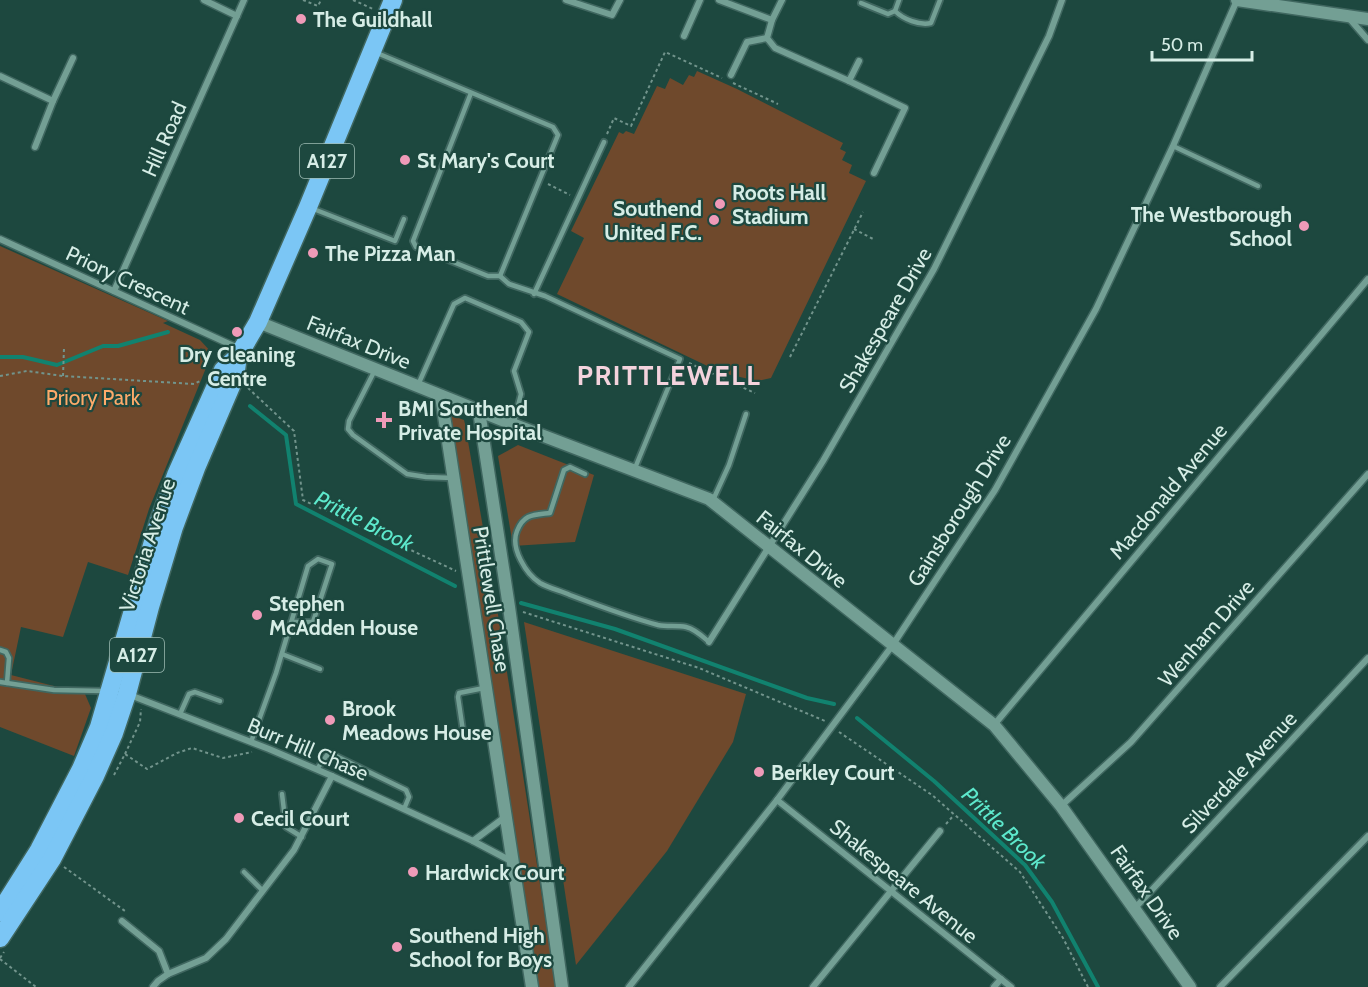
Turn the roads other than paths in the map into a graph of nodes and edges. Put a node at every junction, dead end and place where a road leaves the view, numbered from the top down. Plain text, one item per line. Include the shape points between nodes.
1 (204, 0) edge
2 (244, 0) edge
3 (393, 0) edge
4 (566, 0) edge
5 (620, 0) edge
6 (700, 0) edge
7 (719, 0) edge
8 (782, 0) edge
9 (899, 0) edge
10 (940, 0) edge
11 (1062, 0) edge
12 (1237, 0) edge
13 (861, 3) dead end
14 (895, 11) junction
15 (237, 16) junction
16 (1348, 16) junction
17 (1368, 19) edge
18 (772, 20) junction
19 (684, 36) dead end
20 (767, 38) junction
21 (1368, 40) edge
22 (372, 51) junction
23 (73, 58) dead end
24 (859, 61) dead end
25 (731, 75) dead end
26 (0, 76) edge
27 (849, 81) junction
28 (471, 93) junction
29 (53, 101) junction
30 (603, 142) road end
31 (1173, 146) junction
32 (35, 147) dead end
33 (874, 173) dead end
34 (1258, 186) dead end
35 (308, 207) junction
36 (404, 219) dead end
37 (0, 239) edge
38 (500, 276) junction
39 (1368, 279) edge
40 (114, 291) junction
41 (534, 294) junction
42 (258, 322) junction
43 (240, 353) junction
44 (375, 369) junction
45 (418, 386) junction
46 (441, 396) junction
47 (478, 411) junction
48 (746, 414) dead end
49 (510, 423) junction
50 (483, 439) junction
51 (634, 470) junction
52 (585, 474) dead end
53 (1368, 474) edge
54 (453, 478) junction
55 (711, 502) junction
56 (770, 549) junction
57 (291, 621) junction
58 (709, 642) joint
59 (892, 646) junction
60 (0, 650) edge
61 (282, 654) junction
62 (1368, 658) edge
63 (320, 669) dead end
64 (0, 682) edge
65 (7, 683) junction
66 (486, 687) junction
67 (126, 695) junction
68 (220, 700) dead end
69 (180, 714) junction
70 (994, 725) junction
71 (493, 734) junction
72 (251, 742) junction
73 (317, 769) junction
74 (332, 776) junction
75 (282, 794) dead end
76 (777, 800) junction
77 (1061, 806) junction
78 (404, 809) junction
79 (505, 816) junction
80 (940, 831) dead end
81 (1368, 836) edge
82 (302, 837) junction
83 (474, 841) junction
84 (513, 861) junction
85 (244, 872) dead end
86 (262, 891) junction
87 (891, 892) junction
88 (1135, 908) junction
89 (0, 912) edge
90 (122, 921) road end
91 (0, 938) edge
92 (168, 974) junction
93 (1001, 979) junction
94 (153, 987) edge
95 (532, 987) edge
96 (562, 987) edge
97 (629, 987) edge
98 (813, 987) edge
99 (994, 987) edge
100 (1011, 987) edge
101 (1190, 987) edge
102 (1220, 987) edge

1 - 15 street
2 - 15 street, Hill Road
3 - 22 highway, Victoria Avenue / A127
4 - 5 street via 612,15
6 - 19 street
7 - 18 street
8 - 18 street
9 - 14 lane
10 - 14 lane via 931,23 924,25
11 - 56 street, Shakespeare Drive via 1049,36 934,269
12 - 16 street
12 - 31 street, Gainsborough Drive
13 - 14 lane via 888,14
15 - 40 street, Hill Road
16 - 17 street
16 - 21 street
18 - 20 street
20 - 25 street via 747,42
20 - 27 street via 775,48
22 - 28 lane
22 - 35 highway, Victoria Avenue / A127
23 - 29 street
24 - 27 street
26 - 29 street
27 - 33 street via 905,108
28 - 38 lane via 554,127 558,135
28 - 38 lane via 413,241 416,247 488,276
29 - 32 street
30 - 41 lane
31 - 34 lane
31 - 59 street, Gainsborough Drive via 1096,309 995,490
35 - 36 lane via 394,241
35 - 42 highway, Victoria Avenue / A127
37 - 40 street, Priory Crescent
38 - 41 lane via 508,284
39 - 70 street, Macdonald Avenue
40 - 43 street, Priory Crescent
41 - 51 lane via 681,359
42 - 43 highway, Victoria Avenue / A127
42 - 44 street, Fairfax Drive
43 - 67 highway, Victoria Avenue / A127 via 229,373 174,527
44 - 45 street, Fairfax Drive
44 - 54 lane via 348,429 407,474
45 - 46 street, Fairfax Drive
45 - 49 lane via 454,304 465,298 521,322 529,332 514,371 522,394
46 - 47 street, Fairfax Drive
46 - 54 street, Prittlewell Chase
47 - 49 street, Fairfax Drive
47 - 50 street, Prittlewell Chase
48 - 55 lane via 729,465
49 - 50 street via 489,430
49 - 51 street, Fairfax Drive
50 - 96 street, Prittlewell Chase
51 - 55 street, Fairfax Drive
52 - 58 lane via 570,468 564,470 550,513 529,515 523,520 514,542 522,562 540,583 660,626 686,627
53 - 77 street, Wenham Drive via 1131,742
54 - 66 street, Prittlewell Chase
55 - 56 street, Fairfax Drive
56 - 58 street, Shakespeare Drive
56 - 59 street, Fairfax Drive
57 - 57 lane via 308,566 318,559 332,564 313,622
57 - 61 lane
59 - 70 street, Fairfax Drive
59 - 76 street, Gainsborough Drive
60 - 65 lane via 6,651 9,658
61 - 63 lane
61 - 72 lane
62 - 88 street, Silverdale Avenue
64 - 65 lane
65 - 67 lane
66 - 71 street, Prittlewell Chase
66 - 71 lane via 462,692 458,697 463,731 470,736
67 - 69 street, Burr Hill Chase
67 - 89 highway, Victoria Avenue / A127 via 99,727 62,808
67 - 91 highway, Victoria Avenue / A127 via 95,776 52,859
68 - 69 lane via 195,692 189,694
69 - 72 street, Burr Hill Chase
70 - 77 street, Fairfax Drive
71 - 79 street, Prittlewell Chase
72 - 73 street, Burr Hill Chase
73 - 74 street, Burr Hill Chase
73 - 78 lane via 327,755 336,756 406,790 409,797
74 - 78 street, Burr Hill Chase
74 - 82 street
75 - 82 lane via 286,827
76 - 87 street, Shakespeare Avenue
76 - 97 street, Gainsborough Drive
77 - 88 street, Fairfax Drive
78 - 83 street, Burr Hill Chase
79 - 83 street
79 - 84 street, Prittlewell Chase
80 - 87 street
81 - 102 street
82 - 86 street
83 - 84 street, Burr Hill Chase
84 - 95 street, Prittlewell Chase
85 - 86 lane
86 - 92 street via 217,949 197,963
87 - 93 street, Shakespeare Avenue
87 - 98 street
88 - 101 street, Fairfax Drive
90 - 92 street via 159,951
92 - 94 street
93 - 99 street
93 - 100 street, Shakespeare Avenue

